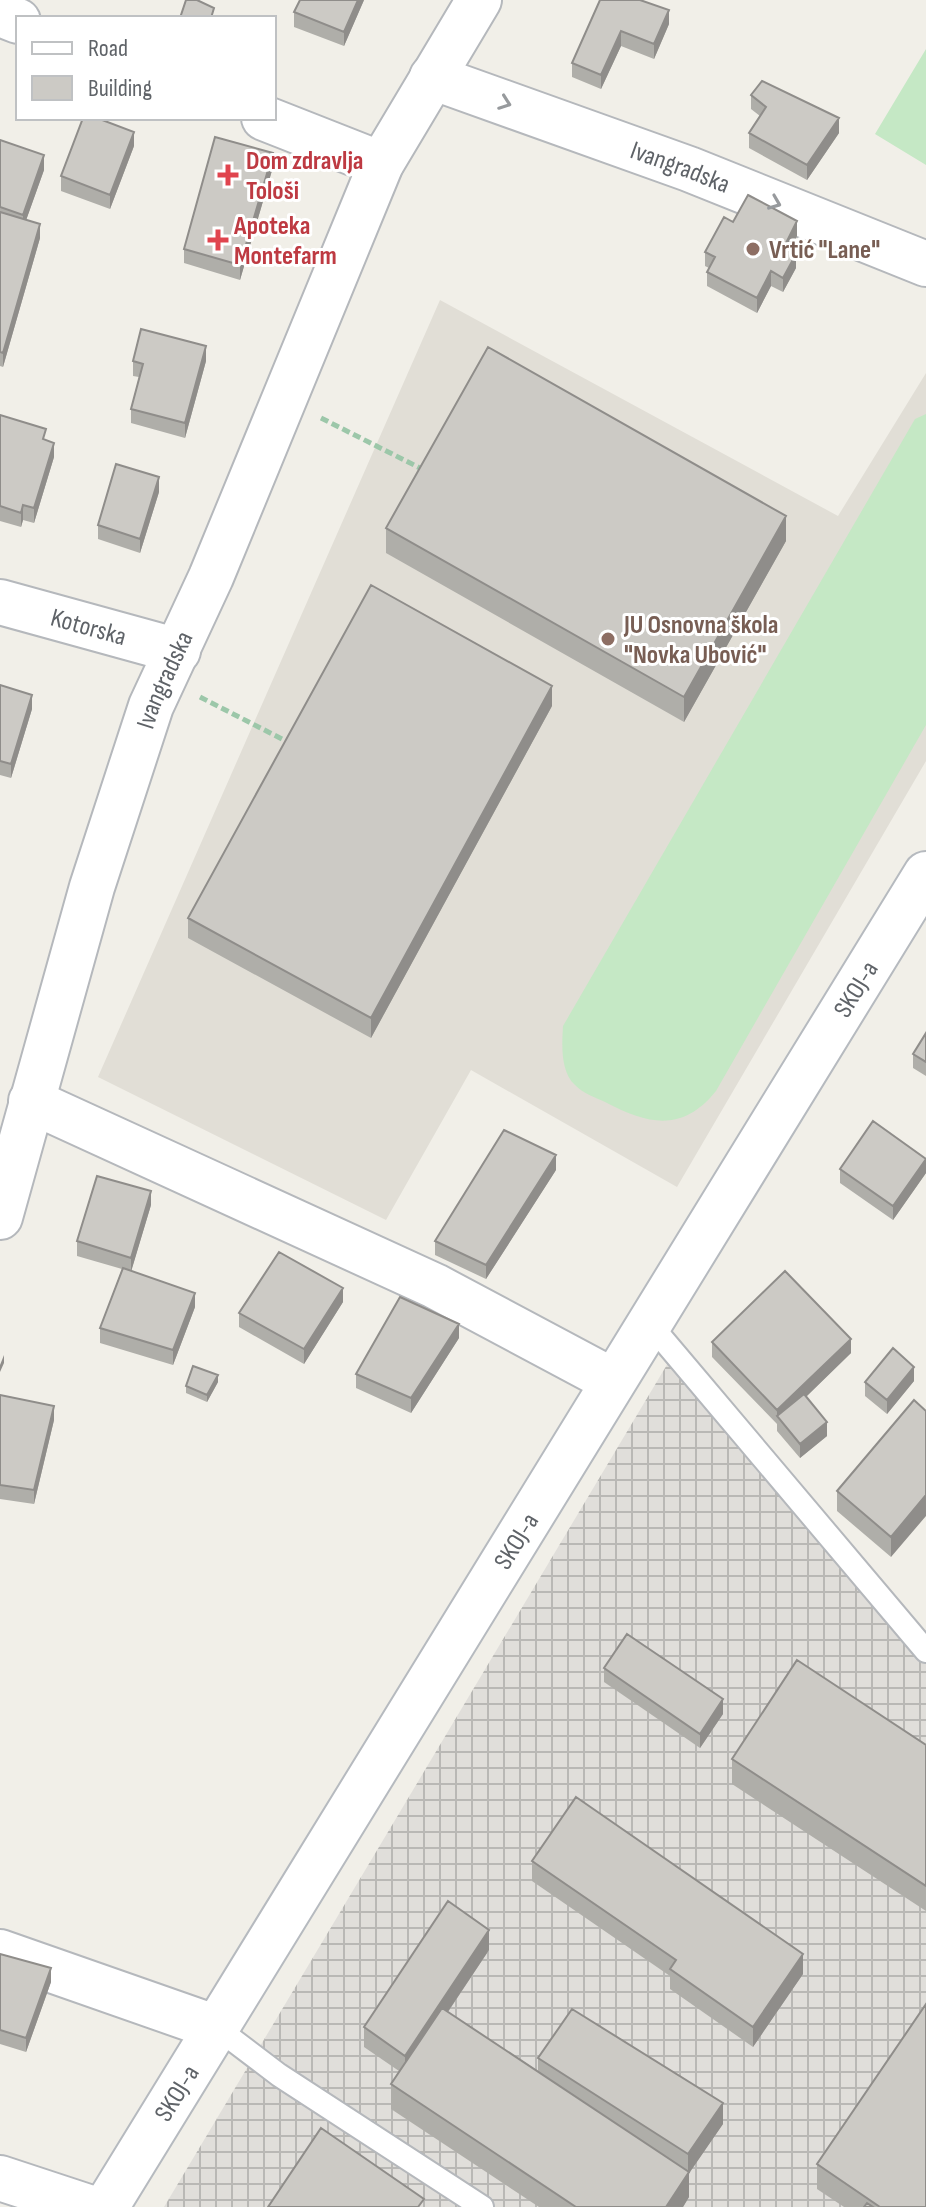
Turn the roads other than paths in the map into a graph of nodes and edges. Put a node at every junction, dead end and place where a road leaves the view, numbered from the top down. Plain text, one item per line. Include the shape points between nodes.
1 (479, 0) edge
2 (432, 77) junction
3 (269, 120) edge
4 (381, 164) junction
5 (926, 264) edge
6 (0, 602) edge
7 (171, 664) junction
8 (926, 874) edge
9 (31, 1101) junction
10 (0, 1217) edge
11 (649, 1323) junction
12 (613, 1381) junction
13 (926, 1651) edge
14 (0, 1952) edge
15 (217, 2028) junction
16 (0, 2178) edge
17 (88, 2207) edge
18 (106, 2207) edge
19 (482, 2207) edge

1 - 2 street, Ivangradska
2 - 4 street, Ivangradska
2 -> 5 street, Ivangradska via 689,169
3 - 4 street
4 - 7 street, Ivangradska
6 - 7 street, Kotorska
7 - 9 street, Ivangradska via 151,706 92,887
8 - 11 street, SKOJ-a
9 - 10 street, Ivangradska
9 - 12 street via 435,1286
11 - 12 street, SKOJ-a
11 - 13 lane
12 - 15 street, SKOJ-a
14 - 15 street
15 - 18 street, SKOJ-a
15 - 19 lane via 279,2075
16 - 17 street

